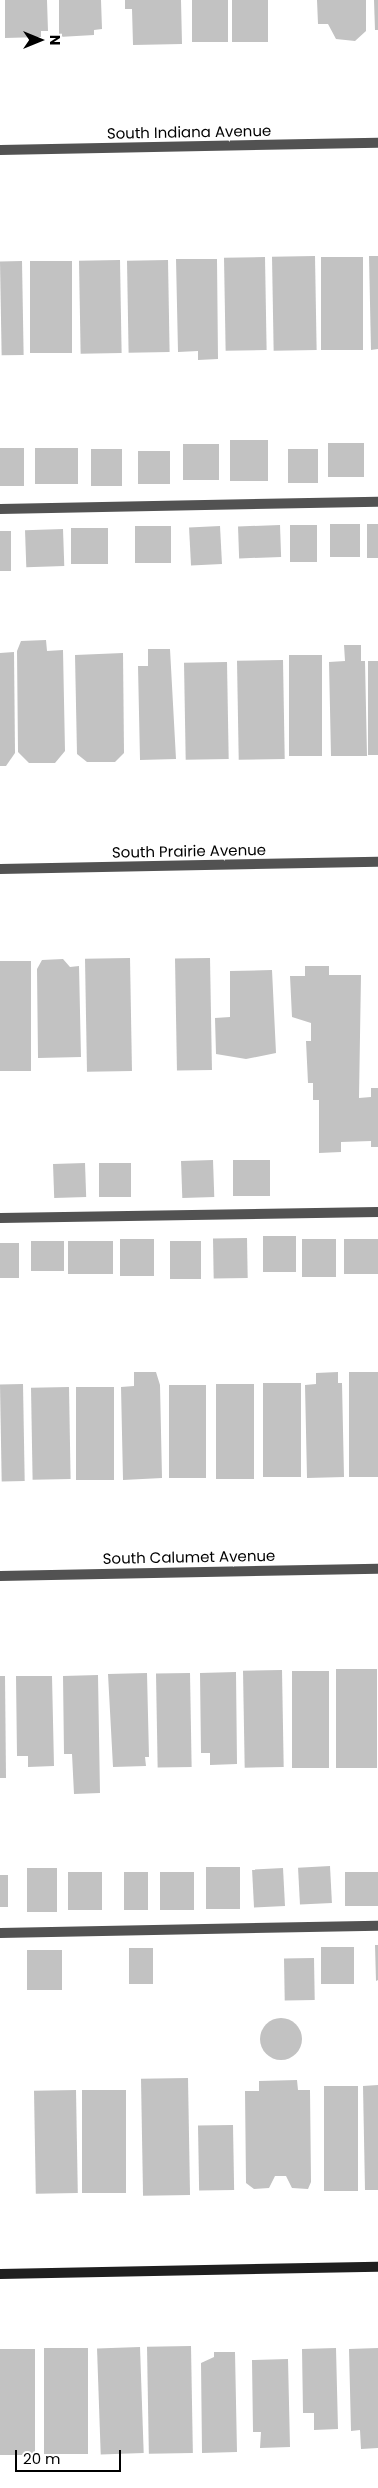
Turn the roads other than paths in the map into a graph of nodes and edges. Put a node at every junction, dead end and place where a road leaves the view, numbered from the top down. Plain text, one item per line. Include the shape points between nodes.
1 (378, 143) edge
2 (0, 150) edge
3 (378, 502) edge
4 (0, 509) edge
5 (378, 862) edge
6 (0, 869) edge
7 (378, 1212) edge
8 (0, 1218) edge
9 (378, 1569) edge
10 (0, 1576) edge
11 (378, 1926) edge
12 (0, 1933) edge
13 (378, 2267) edge
14 (0, 2274) edge

1 - 2 street, South Indiana Avenue
3 - 4 street
5 - 6 street, South Prairie Avenue
7 - 8 street
9 - 10 street, South Calumet Avenue
11 - 12 street
13 - 14 street

